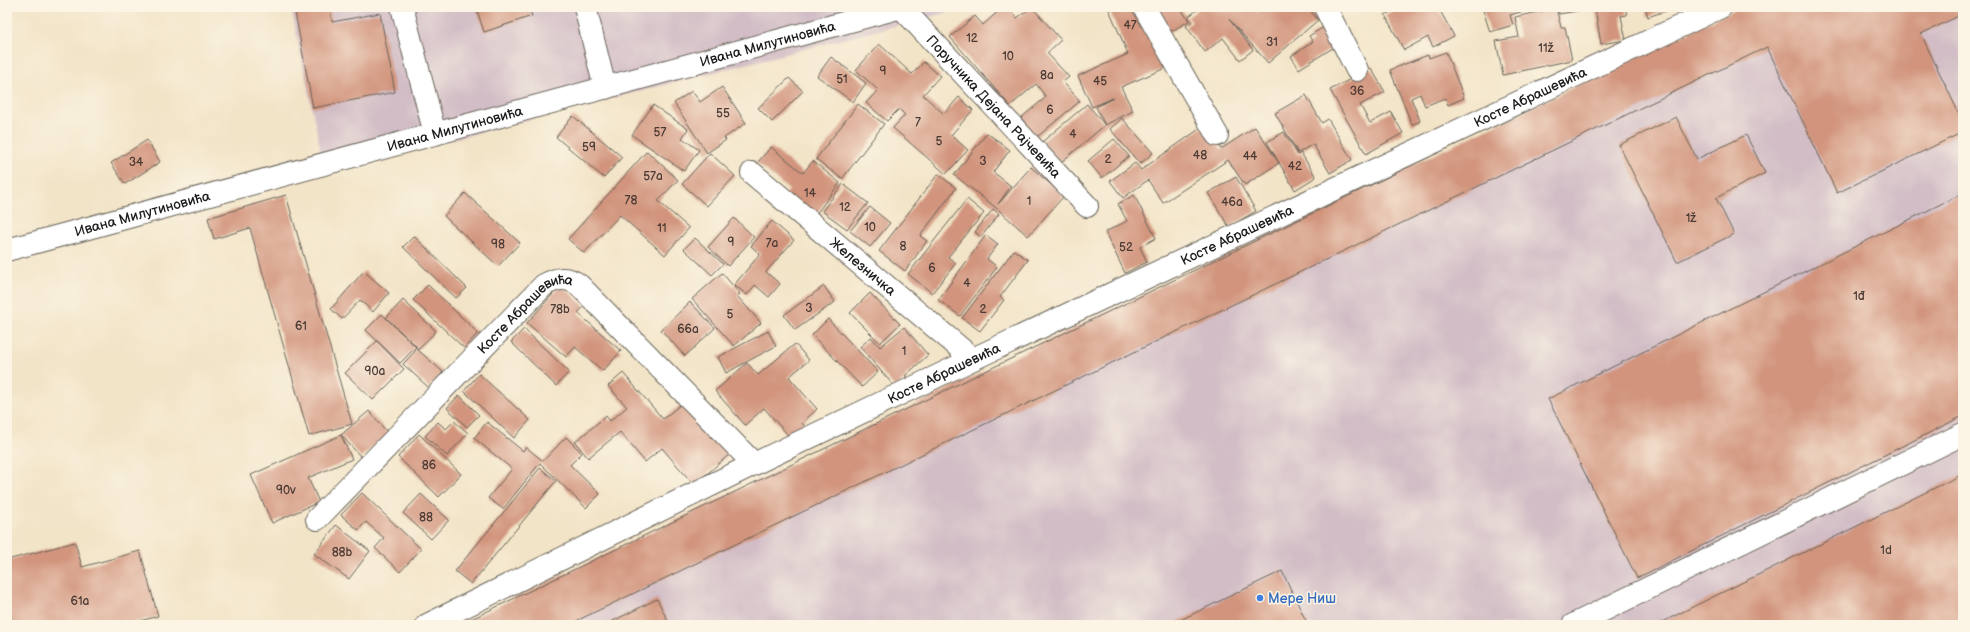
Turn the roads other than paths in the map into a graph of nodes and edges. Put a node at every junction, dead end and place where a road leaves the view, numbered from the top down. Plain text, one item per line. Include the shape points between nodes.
1 (402, 7) edge
2 (586, 7) edge
3 (902, 7) edge
4 (1144, 7) edge
5 (1325, 7) edge
6 (1721, 7) edge
7 (1357, 70) dead end
8 (605, 88) junction
9 (435, 134) junction
10 (1217, 135) dead end
11 (752, 173) dead end
12 (1087, 206) dead end
13 (7, 250) edge
14 (973, 359) junction
15 (1963, 434) edge
16 (754, 464) junction
17 (317, 519) dead end
18 (427, 625) edge
19 (1573, 625) edge

1 - 9 street
2 - 8 street
3 - 8 street, Ивана Милутиновића
3 - 12 street, Поручника Дејана Рајчевића
4 - 10 street
5 - 7 street
6 - 14 street, Косте Абрашевића
8 - 9 street, Ивана Милутиновића
9 - 13 street, Ивана Милутиновића
11 - 14 street, Железничка
14 - 16 street, Косте Абрашевића
15 - 19 street
16 - 17 street, Косте Абрашевића via 579,285 562,278 544,285
16 - 18 street, Косте Абрашевића

